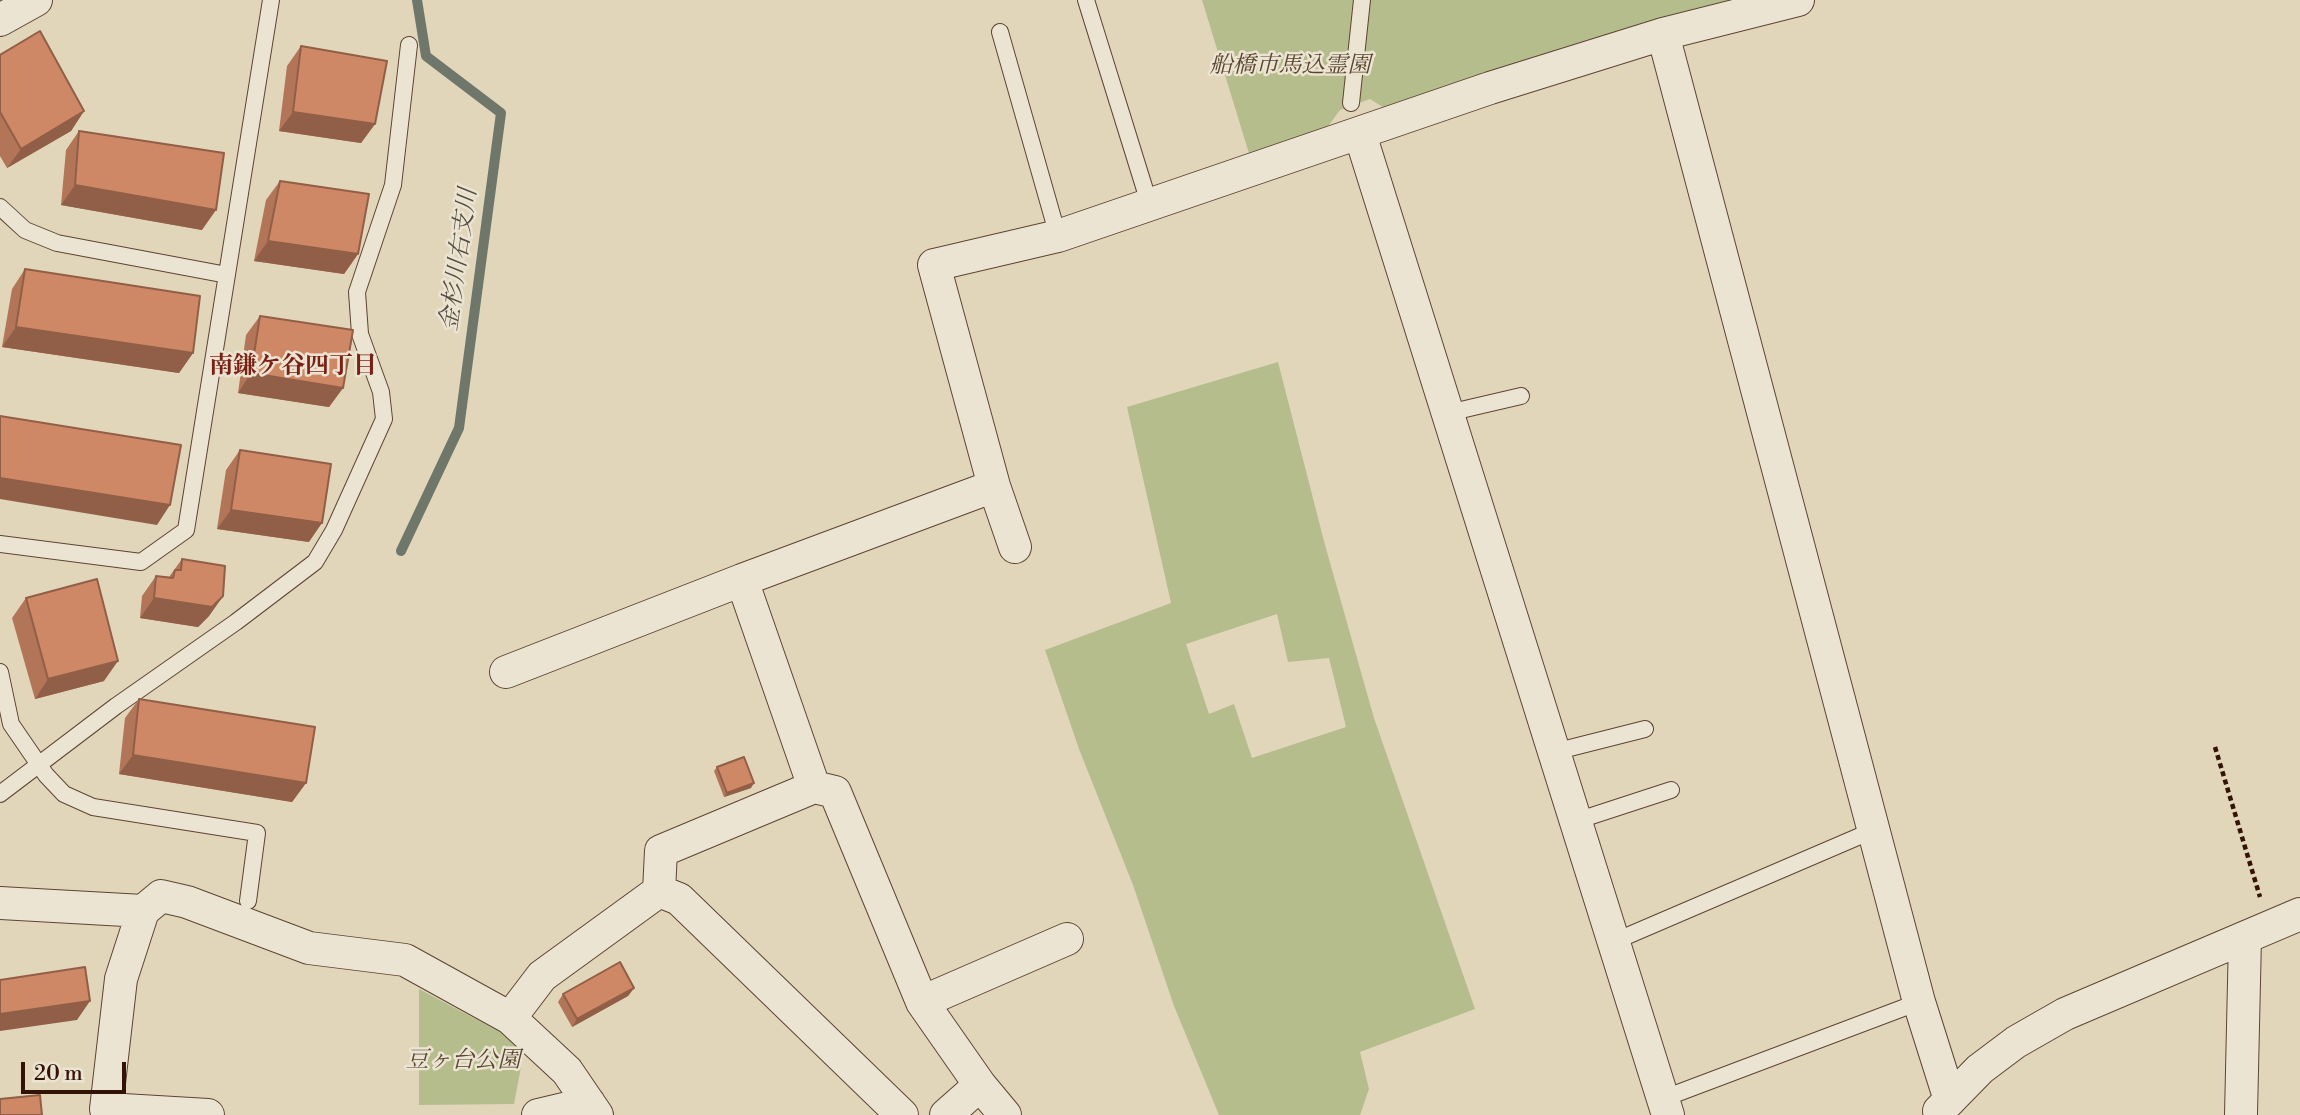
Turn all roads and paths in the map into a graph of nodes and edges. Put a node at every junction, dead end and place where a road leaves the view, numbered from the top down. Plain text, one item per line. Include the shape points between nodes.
1 (36, 0) edge
2 (271, 0) edge
3 (1086, 0) edge
4 (1362, 0) edge
5 (1798, 0) edge
6 (0, 20) edge
7 (1000, 32) dead end
8 (1662, 34) junction
9 (409, 45) dead end
10 (1350, 103) dead end
11 (1360, 134) junction
12 (1150, 206) junction
13 (0, 207) edge
14 (1058, 236) junction
15 (227, 275) junction
16 (1521, 396) dead end
17 (1448, 413) junction
18 (994, 486) junction
19 (0, 544) edge
20 (1015, 547) dead end
21 (742, 580) junction
22 (0, 672) edge
23 (506, 672) dead end
24 (1644, 729) dead end
25 (2215, 747) dead end
26 (1554, 752) junction
27 (39, 765) junction
28 (814, 787) junction
29 (1671, 790) dead end
30 (0, 794) edge
31 (1576, 821) junction
32 (1874, 830) junction
33 (659, 891) junction
34 (248, 901) dead end
35 (0, 903) edge
36 (143, 911) junction
37 (2300, 914) edge
38 (2257, 933) junction
39 (1068, 939) dead end
40 (1613, 942) junction
41 (922, 1002) junction
42 (1919, 1002) junction
43 (510, 1018) junction
44 (980, 1085) junction
45 (1665, 1107) edge
46 (1943, 1107) edge
47 (593, 1109) edge
48 (208, 1115) edge
49 (538, 1115) edge
50 (902, 1115) edge
51 (947, 1115) edge
52 (1005, 1115) edge
53 (2241, 1115) edge

1 - 6 street
2 - 15 lane
3 - 12 lane
4 - 10 lane
5 - 8 street
7 - 14 lane
8 - 11 street
8 - 32 street
9 - 27 lane via 393,186 357,292 360,334 381,392 384,419 334,530 315,562
11 - 12 street
11 - 17 street
12 - 14 street
13 - 15 lane via 25,230 57,243
14 - 18 street via 933,265
15 - 19 lane via 186,530 141,562
16 - 17 lane
17 - 26 street
18 - 20 street
18 - 21 street
21 - 23 street
21 - 28 street
22 - 27 lane via 11,724
24 - 26 lane
25 - 38 path
26 - 31 street
27 - 30 lane
27 - 34 lane via 64,794 93,807 257,833
28 - 33 street via 661,851
28 - 41 street via 835,792
29 - 31 lane
31 - 40 street
32 - 40 lane
32 - 42 street
33 - 43 street via 542,976
33 - 50 street via 679,899
35 - 36 street
36 - 43 street via 162,897 309,948 405,960
36 - 48 street via 121,979 106,1109
37 - 38 street
38 - 46 street via 2065,1014 1980,1069
38 - 53 street
39 - 41 street
40 - 45 street
41 - 44 street
42 - 45 lane
42 - 46 street
43 - 47 street via 567,1071
44 - 51 street
44 - 52 street
47 - 49 street

